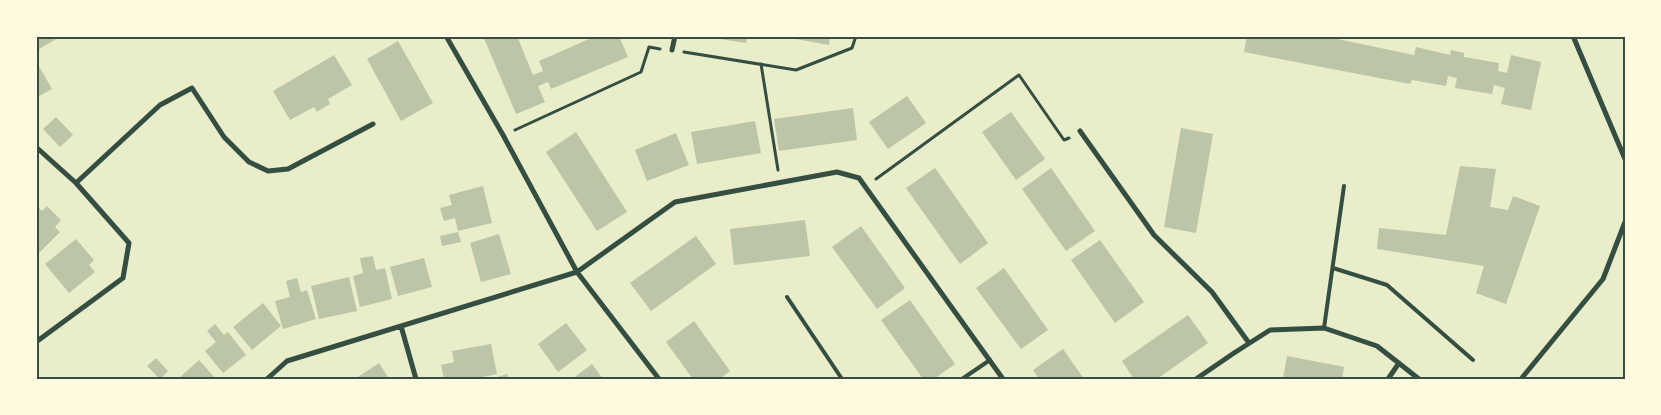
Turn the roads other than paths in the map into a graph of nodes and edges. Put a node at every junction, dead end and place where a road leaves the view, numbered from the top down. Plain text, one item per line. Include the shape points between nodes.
1 (446, 36) edge
2 (675, 36) edge
3 (1573, 36) edge
4 (672, 50) road end
5 (373, 124) dead end
6 (1080, 131) road end
7 (36, 147) edge
8 (1625, 159) edge
9 (76, 182) junction
10 (1344, 186) dead end
11 (1625, 222) edge
12 (1334, 268) junction
13 (577, 272) junction
14 (787, 297) dead end
15 (401, 326) junction
16 (1324, 328) junction
17 (36, 342) edge
18 (1249, 343) junction
19 (990, 360) junction
20 (1473, 360) dead end
21 (1399, 363) junction
22 (267, 379) edge
23 (416, 379) edge
24 (659, 379) edge
25 (842, 379) edge
26 (962, 379) edge
27 (1003, 379) edge
28 (1196, 379) edge
29 (1388, 379) edge
30 (1419, 379) edge
31 (1521, 379) edge

1 - 13 street
2 - 4 street
3 - 8 street
5 - 9 street via 288,169 268,171 248,162 224,137 192,88 160,105
6 - 18 street via 1154,235 1212,292
7 - 9 street
9 - 17 street via 129,244 123,278
10 - 12 lane
11 - 31 street via 1603,279
12 - 16 lane
12 - 20 lane via 1387,285
13 - 15 street
13 - 19 street via 675,202 837,172 860,178
13 - 24 street
14 - 25 lane
15 - 22 street via 287,361
15 - 23 street
16 - 18 street via 1270,330
16 - 21 street via 1377,346
18 - 28 street
19 - 26 lane
19 - 27 street
21 - 29 street
21 - 30 street

